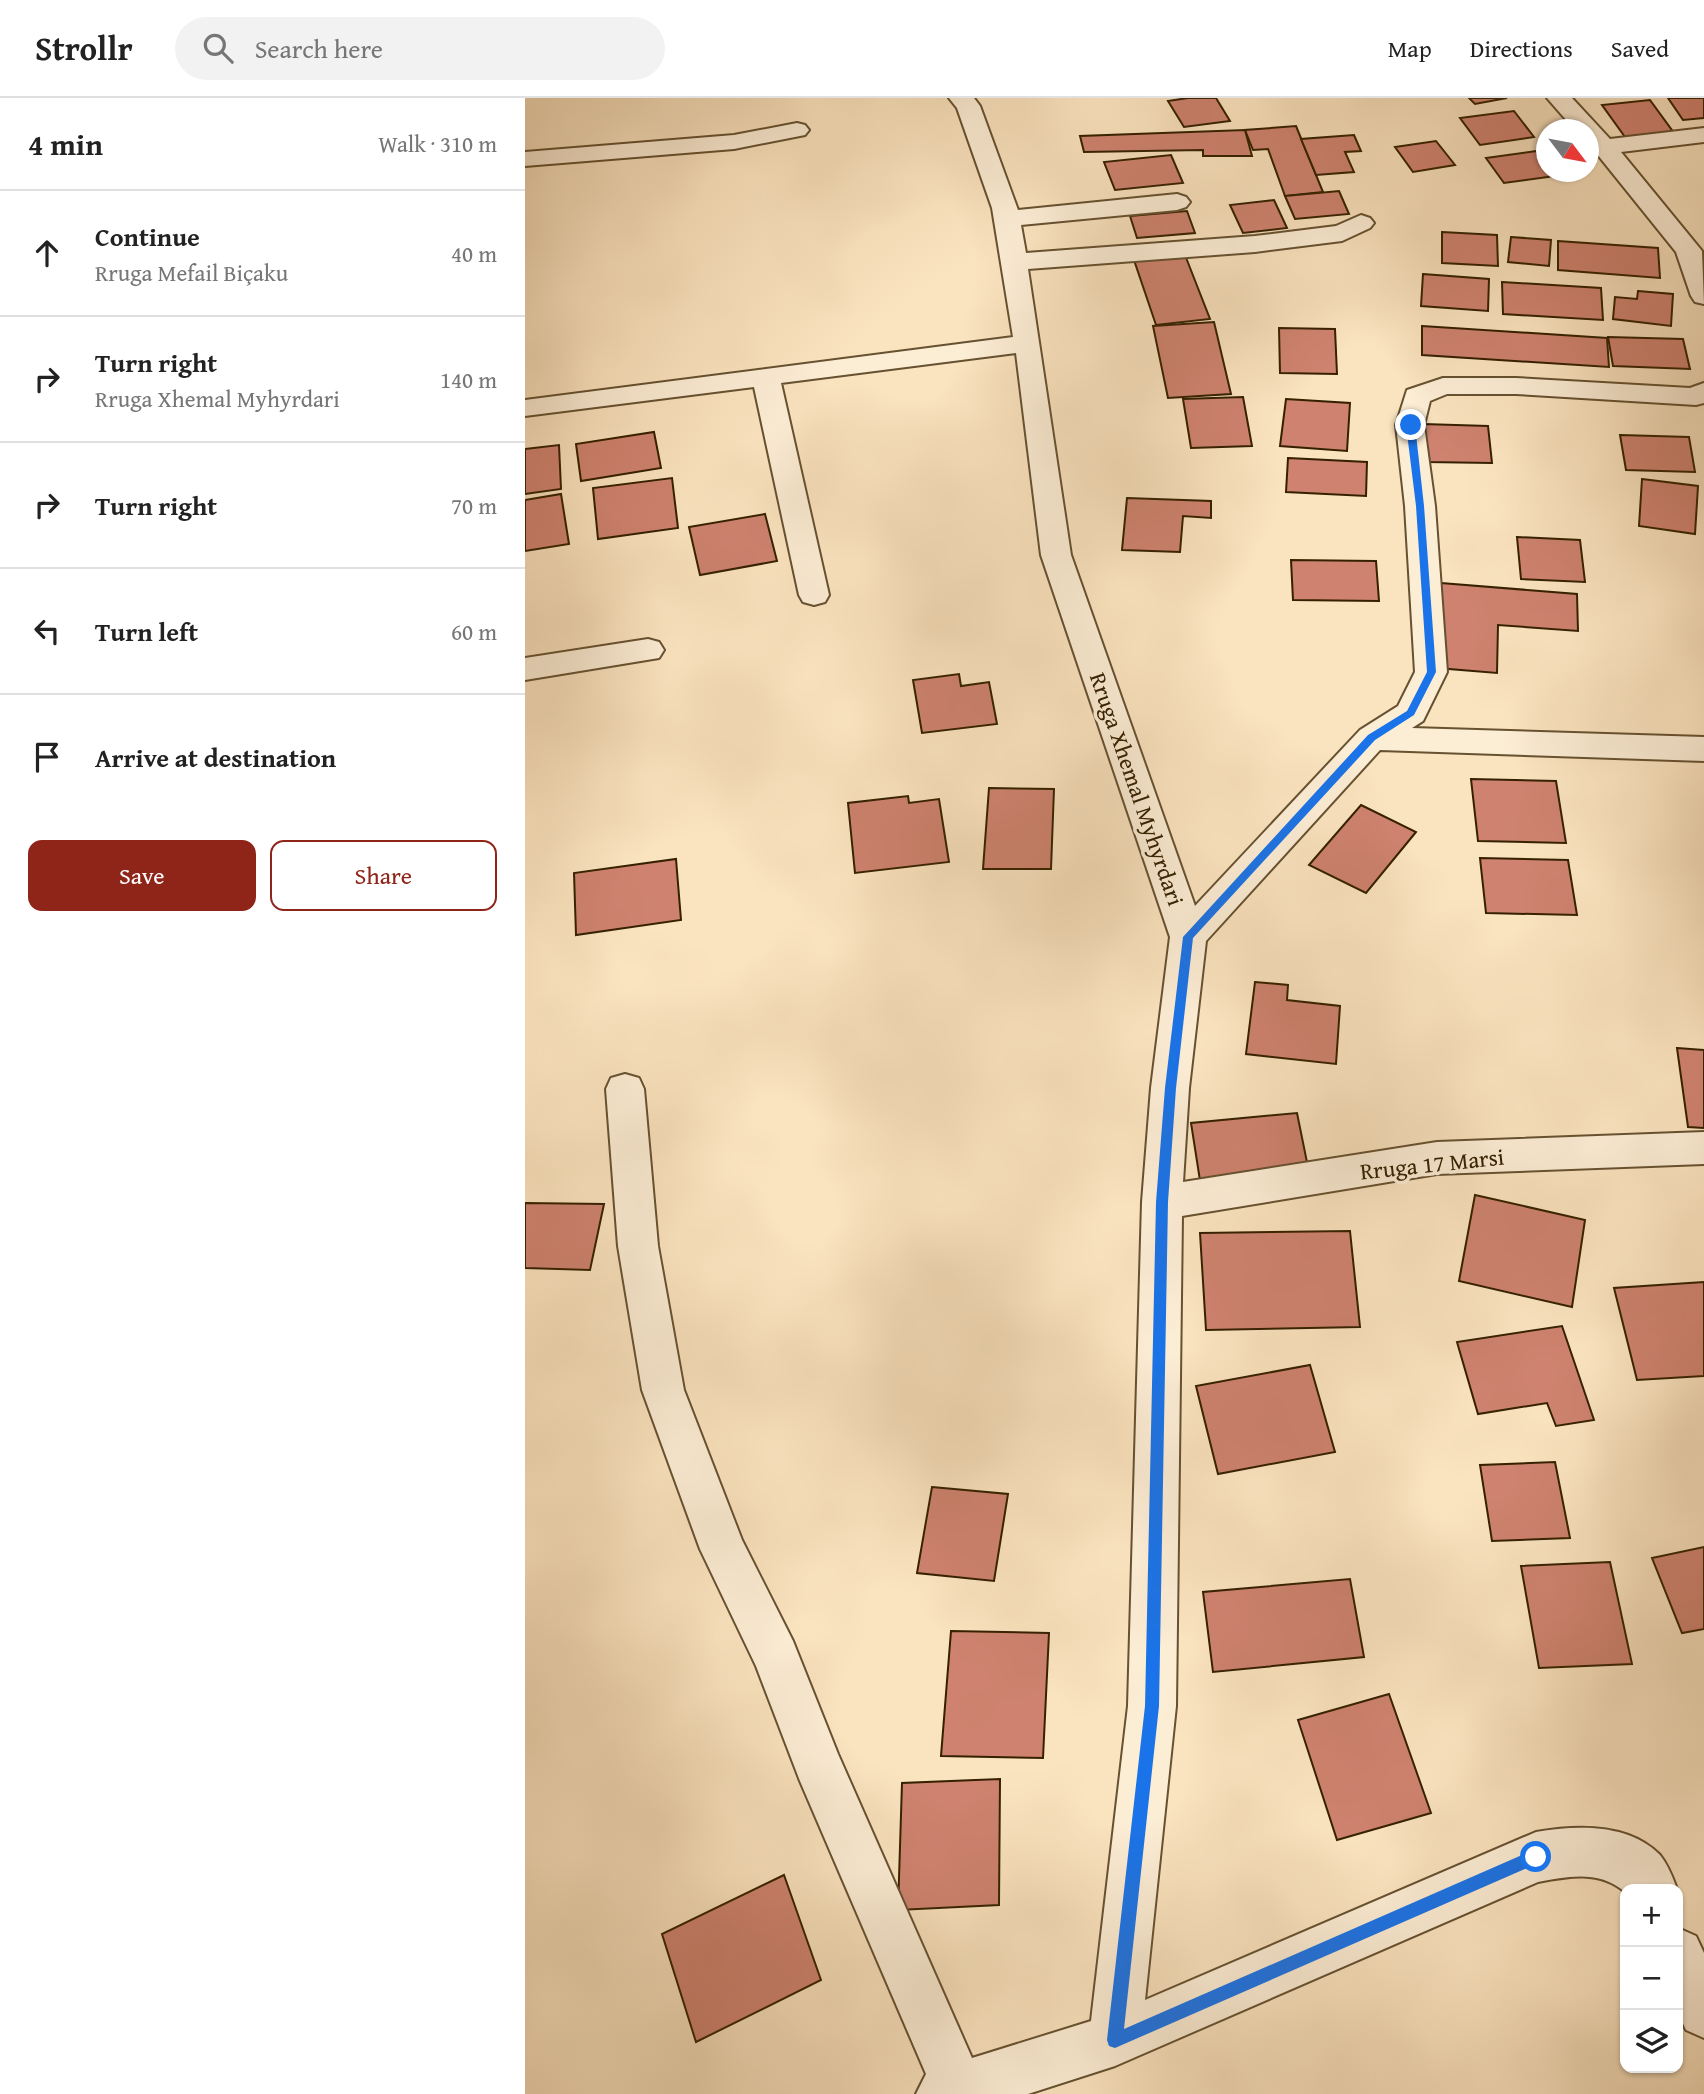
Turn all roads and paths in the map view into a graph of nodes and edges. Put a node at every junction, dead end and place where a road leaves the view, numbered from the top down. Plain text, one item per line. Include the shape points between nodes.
1 (961, 98) edge
2 (1559, 98) edge
3 (1578, 119) edge
4 (797, 130) dead end
5 (1599, 135) edge
6 (1704, 135) edge
7 (1599, 142) edge
8 (525, 159) edge
9 (1177, 202) dead end
10 (1007, 219) junction
11 (1361, 223) dead end
12 (1014, 262) junction
13 (1704, 296) edge
14 (1028, 342) junction
15 (766, 376) junction
16 (1704, 391) edge
17 (525, 408) edge
18 (814, 595) dead end
19 (648, 650) dead end
20 (525, 668) edge
21 (1371, 738) junction
22 (1704, 749) edge
23 (1188, 937) junction
24 (625, 1089) dead end
25 (1704, 1148) edge
26 (1162, 1202) junction
27 (1650, 1884) edge
28 (1683, 1965) edge
29 (1704, 2012) edge
30 (1115, 2040) junction
31 (951, 2091) edge

1 - 10 street, Rruga Xhemal Myhyrdari via 972,116
2 - 3 street
4 - 8 street via 734,142
5 - 6 street
7 - 13 street via 1689,251
9 - 10 street
10 - 12 street, Rruga Xhemal Myhyrdari
11 - 12 street via 1342,233 1255,244
12 - 14 street, Rruga Xhemal Myhyrdari
14 - 15 street
14 - 23 street, Rruga Xhemal Myhyrdari via 1056,555
15 - 17 street
15 - 18 street
16 - 21 street via 1696,397 1443,386 1417,396 1411,425 1431,672 1411,713
19 - 20 street
21 - 22 street
21 - 23 street
23 - 26 street, Rruga Xhemal Myhyrdari
24 - 31 street via 638,1246 663,1390 723,1549 776,1657
25 - 26 street, Rruga 17 Marsi via 1437,1158
26 - 30 street, Rruga Xhemal Myhyrdari via 1152,1706
27 - 30 street via 1627,1862 1604,1852 1569,1850 1536,1857
28 - 29 street
30 - 31 street

